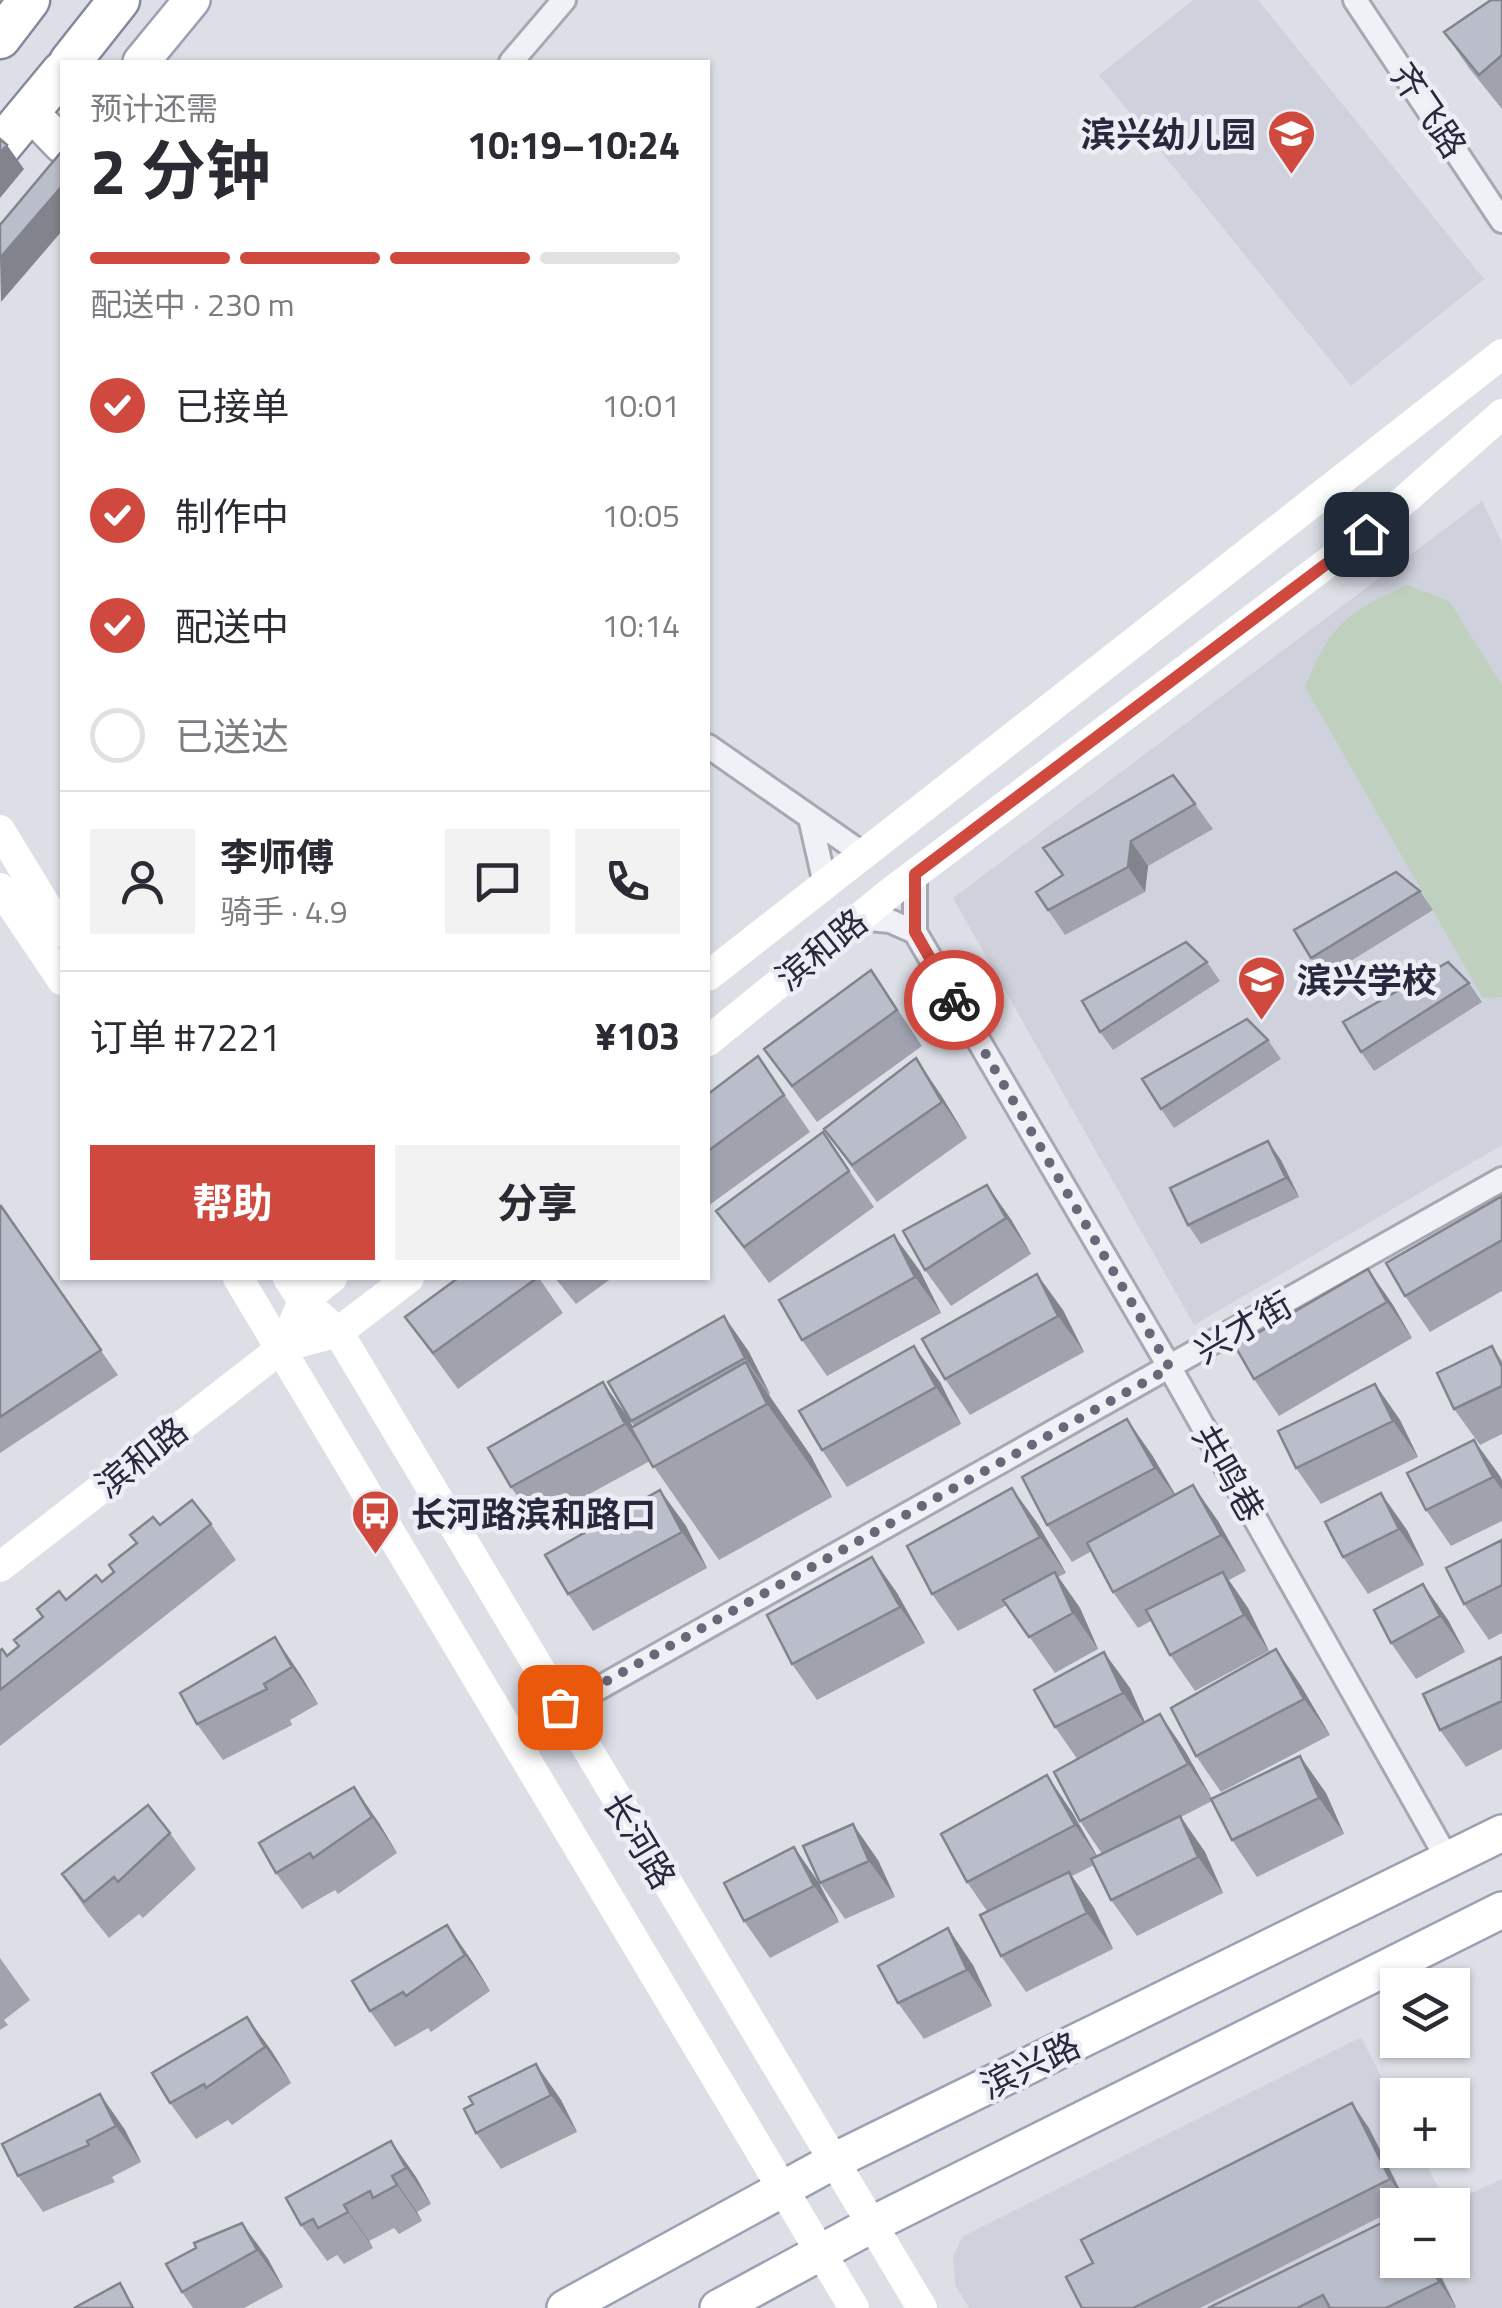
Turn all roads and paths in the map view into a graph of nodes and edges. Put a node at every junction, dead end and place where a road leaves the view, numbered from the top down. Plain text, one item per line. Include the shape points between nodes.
1 (30, 0) edge
2 (119, 0) edge
3 (192, 0) edge
4 (564, 0) edge
5 (1355, 0) edge
6 (0, 38) edge
7 (72, 60) edge
8 (143, 60) edge
9 (513, 60) edge
10 (60, 74) edge
11 (30, 112) junction
12 (0, 147) edge
13 (58, 157) edge
14 (1502, 221) edge
15 (1502, 354) edge
16 (1502, 414) edge
17 (710, 747) edge
18 (811, 822) junction
19 (0, 830) edge
20 (863, 854) junction
21 (915, 874) junction
22 (826, 884) junction
23 (0, 888) edge
24 (860, 918) junction
25 (60, 929) edge
26 (915, 932) junction
27 (710, 974) edge
28 (60, 977) edge
29 (710, 1040) edge
30 (1502, 1179) edge
31 (239, 1280) edge
32 (325, 1280) edge
33 (406, 1280) edge
34 (295, 1289) edge
35 (338, 1332) junction
36 (283, 1347) junction
37 (1170, 1368) junction
38 (0, 1568) edge
39 (560, 1707) junction
40 (512, 1737) junction
41 (1502, 1833) edge
42 (1448, 1860) junction
43 (1502, 1910) edge
44 (834, 2161) junction
45 (782, 2189) junction
46 (873, 2224) junction
47 (821, 2254) junction
48 (565, 2308) edge
49 (718, 2308) edge
50 (854, 2308) edge
51 (922, 2308) edge

1 - 6 highway
2 - 7 highway
3 - 8 main road
4 - 9 street
5 - 14 street, 齐飞路
10 - 11 highway
11 - 12 highway
11 - 13 main road
15 - 20 main road, 滨和路
16 - 21 main road, 滨和路 via 1366,534
17 - 18 street
18 - 20 street
18 - 22 street
19 - 25 main road
20 - 22 main road, 滨和路
21 - 24 main road, 滨和路
21 - 26 street
22 - 27 main road, 滨和路
23 - 28 main road
24 - 26 street
24 - 29 main road, 滨和路
26 - 37 street, 共鸣巷
30 - 37 street, 兴才街
31 - 36 main road, 长河路
32 - 34 main road
33 - 35 main road, 滨和路
34 - 35 main road, 长河路
34 - 36 main road, 滨和路
35 - 36 main road, 滨和路
35 - 39 main road, 长河路
36 - 38 main road, 滨和路
36 - 40 main road, 长河路
37 - 39 street, 兴才街
37 - 42 street, 共鸣巷
39 - 40 street, 兴才街
39 - 44 main road, 长河路
40 - 45 main road, 长河路
41 - 42 main road, 滨兴路
42 - 44 main road, 滨兴路
43 - 46 main road, 滨兴路
44 - 45 main road, 滨兴路
44 - 46 main road, 长河路
45 - 47 main road, 长河路
45 - 48 main road, 滨兴路
46 - 47 main road, 滨兴路
46 - 51 main road, 长河路
47 - 49 main road, 滨兴路
47 - 50 main road, 长河路

